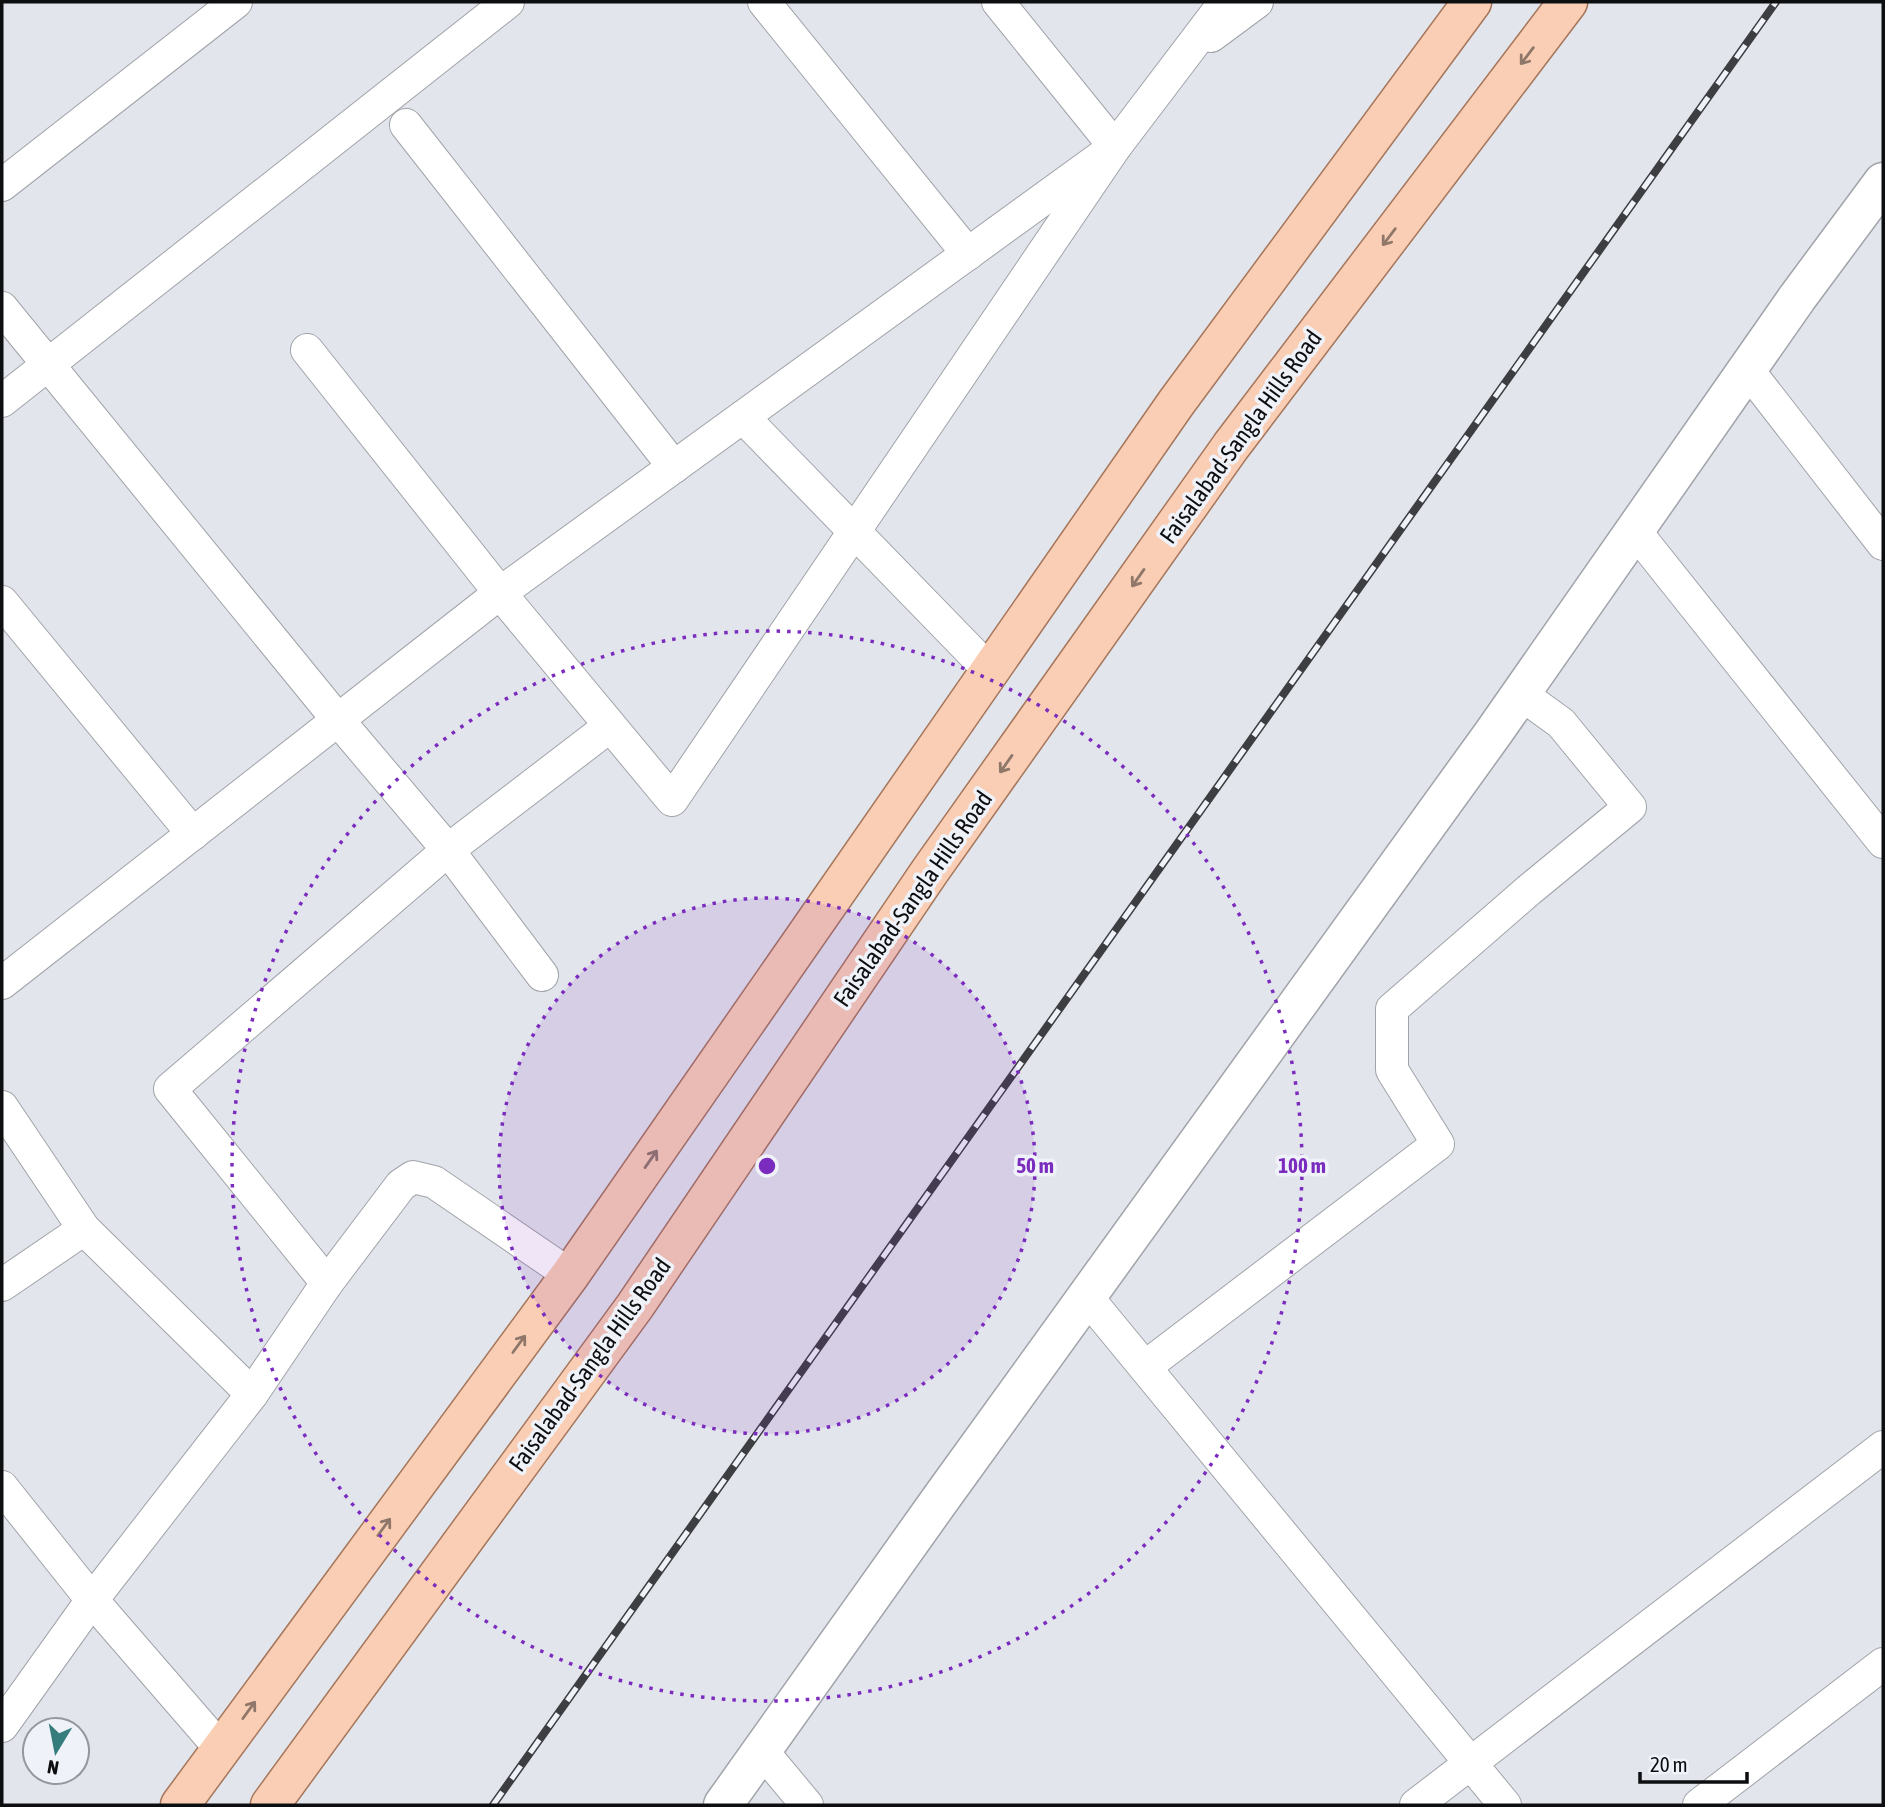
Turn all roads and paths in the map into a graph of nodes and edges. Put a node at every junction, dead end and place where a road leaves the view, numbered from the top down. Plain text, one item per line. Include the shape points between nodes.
1 (236, 2) edge
2 (508, 2) edge
3 (764, 2) edge
4 (998, 2) edge
5 (1225, 2) edge
6 (1257, 2) edge
7 (1472, 2) edge
8 (1568, 2) edge
9 (1184, 56) junction
10 (406, 125) dead end
11 (1115, 147) junction
12 (1883, 182) edge
13 (2, 185) edge
14 (968, 254) junction
15 (2, 308) edge
16 (307, 350) dead end
17 (48, 365) junction
18 (1747, 369) junction
19 (2, 401) edge
20 (743, 417) junction
21 (674, 467) junction
22 (854, 531) junction
23 (1634, 531) junction
24 (1883, 544) edge
25 (500, 593) junction
26 (2, 602) edge
27 (991, 672) junction
28 (1521, 694) junction
29 (338, 720) junction
30 (610, 726) junction
31 (193, 834) junction
32 (1883, 842) edge
33 (448, 850) junction
34 (541, 975) dead end
35 (2, 983) edge
36 (2, 1107) edge
37 (84, 1229) junction
38 (570, 1275) junction
39 (327, 1283) junction
40 (2, 1285) edge
41 (1086, 1296) junction
42 (1145, 1367) junction
43 (252, 1394) junction
44 (1883, 1447) edge
45 (2, 1487) edge
46 (92, 1600) junction
47 (1883, 1664) edge
48 (2, 1726) edge
49 (221, 1749) junction
50 (762, 1751) junction
51 (1471, 1763) junction
52 (180, 1805) edge
53 (270, 1805) edge
54 (723, 1805) edge
55 (807, 1805) edge
56 (1416, 1805) edge
57 (1505, 1805) edge
58 (1699, 1805) edge

1 - 13 street
2 - 17 street
3 - 14 street
4 - 11 street
5 - 9 street
6 - 9 street
7 - 27 main road via 1176,403
8 -> 53 main road, Faisalabad-Sangla Hills Road via 1231,446 930,871 635,1306
9 - 11 street
10 - 21 street
11 - 14 street
11 - 22 street
12 - 18 street
14 - 20 street
15 - 17 street
16 - 25 street
17 - 19 street
17 - 29 street
18 - 23 street
18 - 24 street
20 - 21 street
20 - 22 street
21 - 25 street
22 - 27 street
22 - 30 street via 671,800
23 - 28 street
23 - 32 street
25 - 29 street
25 - 30 street
26 - 31 street
38 -> 27 main road
28 - 41 street
28 - 42 street via 1562,723 1630,807 1392,1009 1392,1070 1438,1144
29 - 31 street
29 - 33 street
30 - 33 street
31 - 35 street
33 - 34 street
33 - 39 street via 170,1088
36 - 37 street
37 - 40 street
37 - 43 street
38 - 39 street via 434,1182 413,1177 401,1185
49 -> 38 main road
39 - 43 street
41 - 42 street
41 - 50 street
42 - 51 street
43 - 46 street
44 - 51 street
45 - 46 street
46 - 48 street
46 - 49 street
47 - 58 street
49 - 52 main road
50 - 54 street
50 - 55 street
51 - 56 street
51 - 57 street

